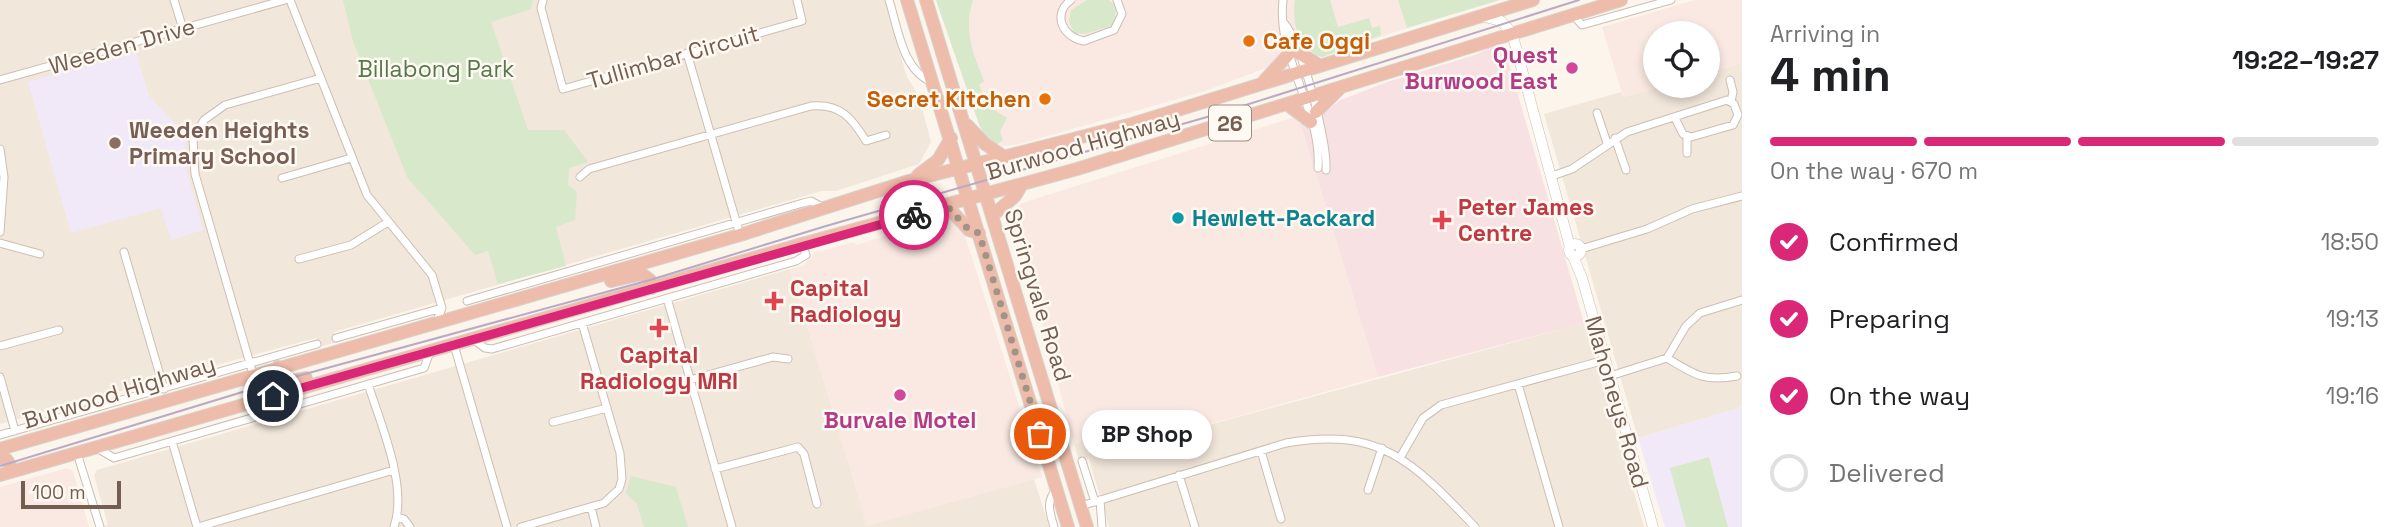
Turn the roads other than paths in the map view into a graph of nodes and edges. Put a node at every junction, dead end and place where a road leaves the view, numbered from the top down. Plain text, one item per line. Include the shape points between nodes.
1 (174, 0) edge
2 (287, 0) edge
3 (797, 0) edge
4 (889, 0) edge
5 (926, 0) edge
6 (1071, 0) edge
7 (1117, 0) edge
8 (1283, 0) edge
9 (1533, 0) edge
10 (1621, 0) edge
11 (1671, 0) edge
12 (1128, 1) edge
13 (912, 2) edge
14 (542, 4) edge
15 (1122, 10) junction
16 (1573, 15) junction
17 (1480, 16) junction
18 (183, 29) junction
19 (1506, 35) junction
20 (687, 53) junction
21 (1293, 53) junction
22 (1319, 65) junction
23 (1299, 72) junction
24 (321, 78) junction
25 (0, 80) edge
26 (1730, 80) dead end
27 (933, 82) junction
28 (1344, 85) junction
29 (1258, 86) junction
30 (1307, 97) junction
31 (1731, 101) junction
32 (1288, 105) junction
33 (1597, 113) dead end
34 (1313, 117) junction
35 (1675, 118) junction
36 (964, 122) junction
37 (1740, 122) edge
38 (710, 134) junction
39 (886, 135) dead end
40 (1687, 136) junction
41 (951, 138) junction
42 (1615, 138) junction
43 (1607, 143) junction
44 (0, 149) edge
45 (1687, 153) dead end
46 (1003, 156) junction
47 (351, 158) junction
48 (976, 164) junction
49 (960, 168) junction
50 (1322, 169) dead end
51 (1626, 170) dead end
52 (2, 175) edge
53 (1552, 176) junction
54 (580, 177) dead end
55 (282, 178) dead end
56 (909, 181) junction
57 (1021, 186) junction
58 (986, 195) junction
59 (1742, 197) edge
60 (969, 200) junction
61 (947, 206) junction
62 (992, 216) junction
63 (388, 222) junction
64 (738, 229) junction
65 (0, 232) edge
66 (979, 233) junction
67 (0, 243) edge
68 (804, 250) junction
69 (1576, 250) junction
70 (124, 252) dead end
71 (40, 254) dead end
72 (299, 259) dead end
73 (594, 277) junction
74 (652, 288) junction
75 (508, 289) junction
76 (667, 298) junction
77 (1742, 300) edge
78 (467, 301) dead end
79 (492, 307) junction
80 (442, 308) junction
81 (458, 317) junction
82 (436, 323) junction
83 (582, 323) junction
84 (59, 330) dead end
85 (336, 338) dead end
86 (474, 340) junction
87 (317, 344) dead end
88 (454, 345) junction
89 (0, 346) edge
90 (430, 352) junction
91 (1667, 358) junction
92 (788, 359) dead end
93 (1605, 360) junction
94 (385, 364) junction
95 (278, 367) junction
96 (251, 369) junction
97 (1610, 376) junction
98 (1737, 376) dead end
99 (0, 377) edge
100 (690, 380) junction
101 (368, 384) junction
102 (1518, 384) junction
103 (164, 389) junction
104 (607, 408) junction
105 (553, 422) dead end
106 (15, 431) junction
107 (0, 435) edge
108 (172, 441) junction
109 (96, 447) junction
110 (1382, 448) junction
111 (0, 449) edge
112 (1261, 451) junction
113 (77, 453) junction
114 (1401, 456) junction
115 (0, 458) edge
116 (1082, 461) dead end
117 (715, 469) junction
118 (394, 470) junction
119 (13, 471) junction
120 (0, 475) edge
121 (1179, 475) junction
122 (1057, 489) junction
123 (1368, 490) dead end
124 (1097, 501) junction
125 (817, 503) dead end
126 (1081, 506) junction
127 (591, 507) junction
128 (397, 517) junction
129 (1281, 519) dead end
130 (1086, 524) edge
131 (1470, 525) edge
132 (1653, 526) edge
133 (100, 527) edge
134 (197, 527) edge
135 (394, 527) edge
136 (410, 527) edge
137 (507, 527) edge
138 (521, 527) edge
139 (597, 527) edge
140 (732, 527) edge
141 (1054, 527) edge
142 (1068, 527) edge
143 (1101, 527) edge
144 (1195, 527) edge
145 (1559, 527) edge

1 - 18 street
2 - 18 street, Weeden Drive
2 - 24 street
3 - 20 street, Tullimbar Circuit via 802,21
4 - 27 street via 911,68
5 - 36 highway, Springvale Road
6 - 15 street via 1062,11 1061,22 1069,35 1081,41 1111,33
7 - 15 street
8 - 21 street via 1283,30
9 - 17 highway, Burwood Highway / 26
10 - 16 highway, Burwood Highway / 26
11 - 16 street, Burwood Highway via 1582,25
12 - 15 street
13 - 27 highway, Springvale Road
14 - 20 street, Tullimbar Circuit via 563,89
16 - 19 highway, Burwood Highway / 26
17 - 19 main road via 1501,21
17 - 22 highway, Burwood Highway / 26
18 - 25 street, Weeden Drive
19 - 28 highway, Burwood Highway / 26
19 - 53 main road, Mahoneys Road via 1519,62
20 - 38 street
21 - 22 highway
21 - 23 street
21 - 29 highway
22 - 23 highway, Burwood Highway / 26
23 - 29 highway, Burwood Highway / 26
23 - 30 street
24 - 47 street
24 - 96 street via 225,105 204,121 194,139 195,174
26 - 31 street
27 - 41 highway, Springvale Road
28 - 30 highway, Burwood Highway / 26
28 - 34 highway
29 - 46 highway, Burwood Highway / 26
30 - 32 highway, Burwood Highway / 26
30 - 34 street
31 - 35 street
31 - 37 street
32 - 34 highway
32 - 57 highway, Burwood Highway / 26
33 - 43 street
34 - 50 street via 1326,145
35 - 40 street
35 - 42 street
36 - 46 highway
36 - 48 highway, Springvale Road
37 - 40 street
38 - 39 street via 817,105 847,114 866,141
38 - 54 street via 589,169
38 - 64 street
40 - 45 street
41 - 49 highway, Springvale Road
41 - 56 highway via 938,160
42 - 43 street
42 - 51 street
43 - 53 street via 1572,169
44 - 52 street
46 - 48 highway, Burwood Highway / 26
47 - 55 street
47 - 63 street via 372,204
48 - 49 highway, Burwood Highway / 26
48 - 58 highway, Springvale Road
49 - 56 highway, Burwood Highway / 26
49 - 60 highway, Springvale Road
52 - 65 street
53 - 69 main road, Mahoneys Road
56 - 64 highway, Burwood Highway / 26
57 - 58 highway, Burwood Highway / 26
57 - 62 highway
58 - 60 highway, Burwood Highway / 26
58 - 62 highway, Springvale Road
59 - 69 street via 1692,209 1647,229
60 - 61 highway, Burwood Highway / 26
60 - 66 highway, Springvale Road
61 - 66 highway via 969,230
61 - 68 highway, Burwood Highway / 26
62 - 126 highway, Springvale Road
63 - 72 street via 351,245
63 - 80 street via 426,265
64 - 73 highway, Burwood Highway / 26
64 - 75 street, Burwood Highway
66 - 122 highway, Springvale Road
67 - 71 street
68 - 74 highway, Burwood Highway / 26
68 - 76 street, Burwood Highway
69 - 93 main road, Mahoneys Road
70 - 103 street
73 - 74 highway via 605,282 642,274
73 - 79 highway, Burwood Highway / 26
74 - 86 highway, Burwood Highway / 26
75 - 78 street, Burwood Highway
75 - 79 street
76 - 83 street, Burwood Highway
76 - 100 street
77 - 91 street via 1700,313 1686,326
79 - 81 highway, Burwood Highway / 26
80 - 81 street
80 - 82 street
80 - 85 street
81 - 82 highway, Burwood Highway / 26
82 - 95 highway, Burwood Highway / 26
83 - 86 street, Burwood Highway via 492,349
83 - 104 street
84 - 89 street
86 - 88 highway, Burwood Highway / 26
87 - 96 street
88 - 90 highway, Burwood Highway / 26
88 - 137 street
90 - 94 highway, Burwood Highway / 26
90 - 101 street, Burwood Highway via 424,368
91 - 97 street
91 - 98 street via 1698,377
92 - 100 street via 773,357
93 - 97 main road, Mahoneys Road
93 - 102 street
94 - 95 highway via 360,363 292,382 283,380
94 - 109 highway, Burwood Highway / 26
95 - 96 highway, Burwood Highway / 26
96 - 103 street, Burwood Highway
96 - 111 highway, Burwood Highway / 26
97 - 132 main road, Mahoneys Road
99 - 106 street
100 - 117 street
101 - 108 street, Burwood Highway
101 - 118 street
102 - 114 street via 1432,410 1416,427
102 - 145 street
103 - 106 street, Burwood Highway
104 - 105 street
104 - 127 street via 622,462 622,479 612,497
106 - 107 street, Burwood Highway
108 - 109 street, Burwood Highway via 114,458
108 - 134 street
109 - 113 highway, Burwood Highway / 26
110 - 112 street via 1313,438
110 - 114 street
110 - 123 street
112 - 121 street
112 - 129 street
113 - 119 highway, Burwood Highway / 26
113 - 133 street
114 - 131 street
115 - 119 highway via 8,460
116 - 124 street, Springvale Road
117 - 125 street via 798,447
117 - 140 street
118 - 128 street
118 - 134 street
119 - 120 highway, Burwood Highway / 26
121 - 124 street
121 - 144 street
122 - 141 street, Springvale Road via 1049,506
122 - 142 highway, Springvale Road
124 - 126 street
124 - 143 street, Springvale Road
126 - 130 highway, Springvale Road
127 - 138 street
127 - 139 street
128 - 135 street
128 - 136 street
130 - 143 street, Springvale Road

